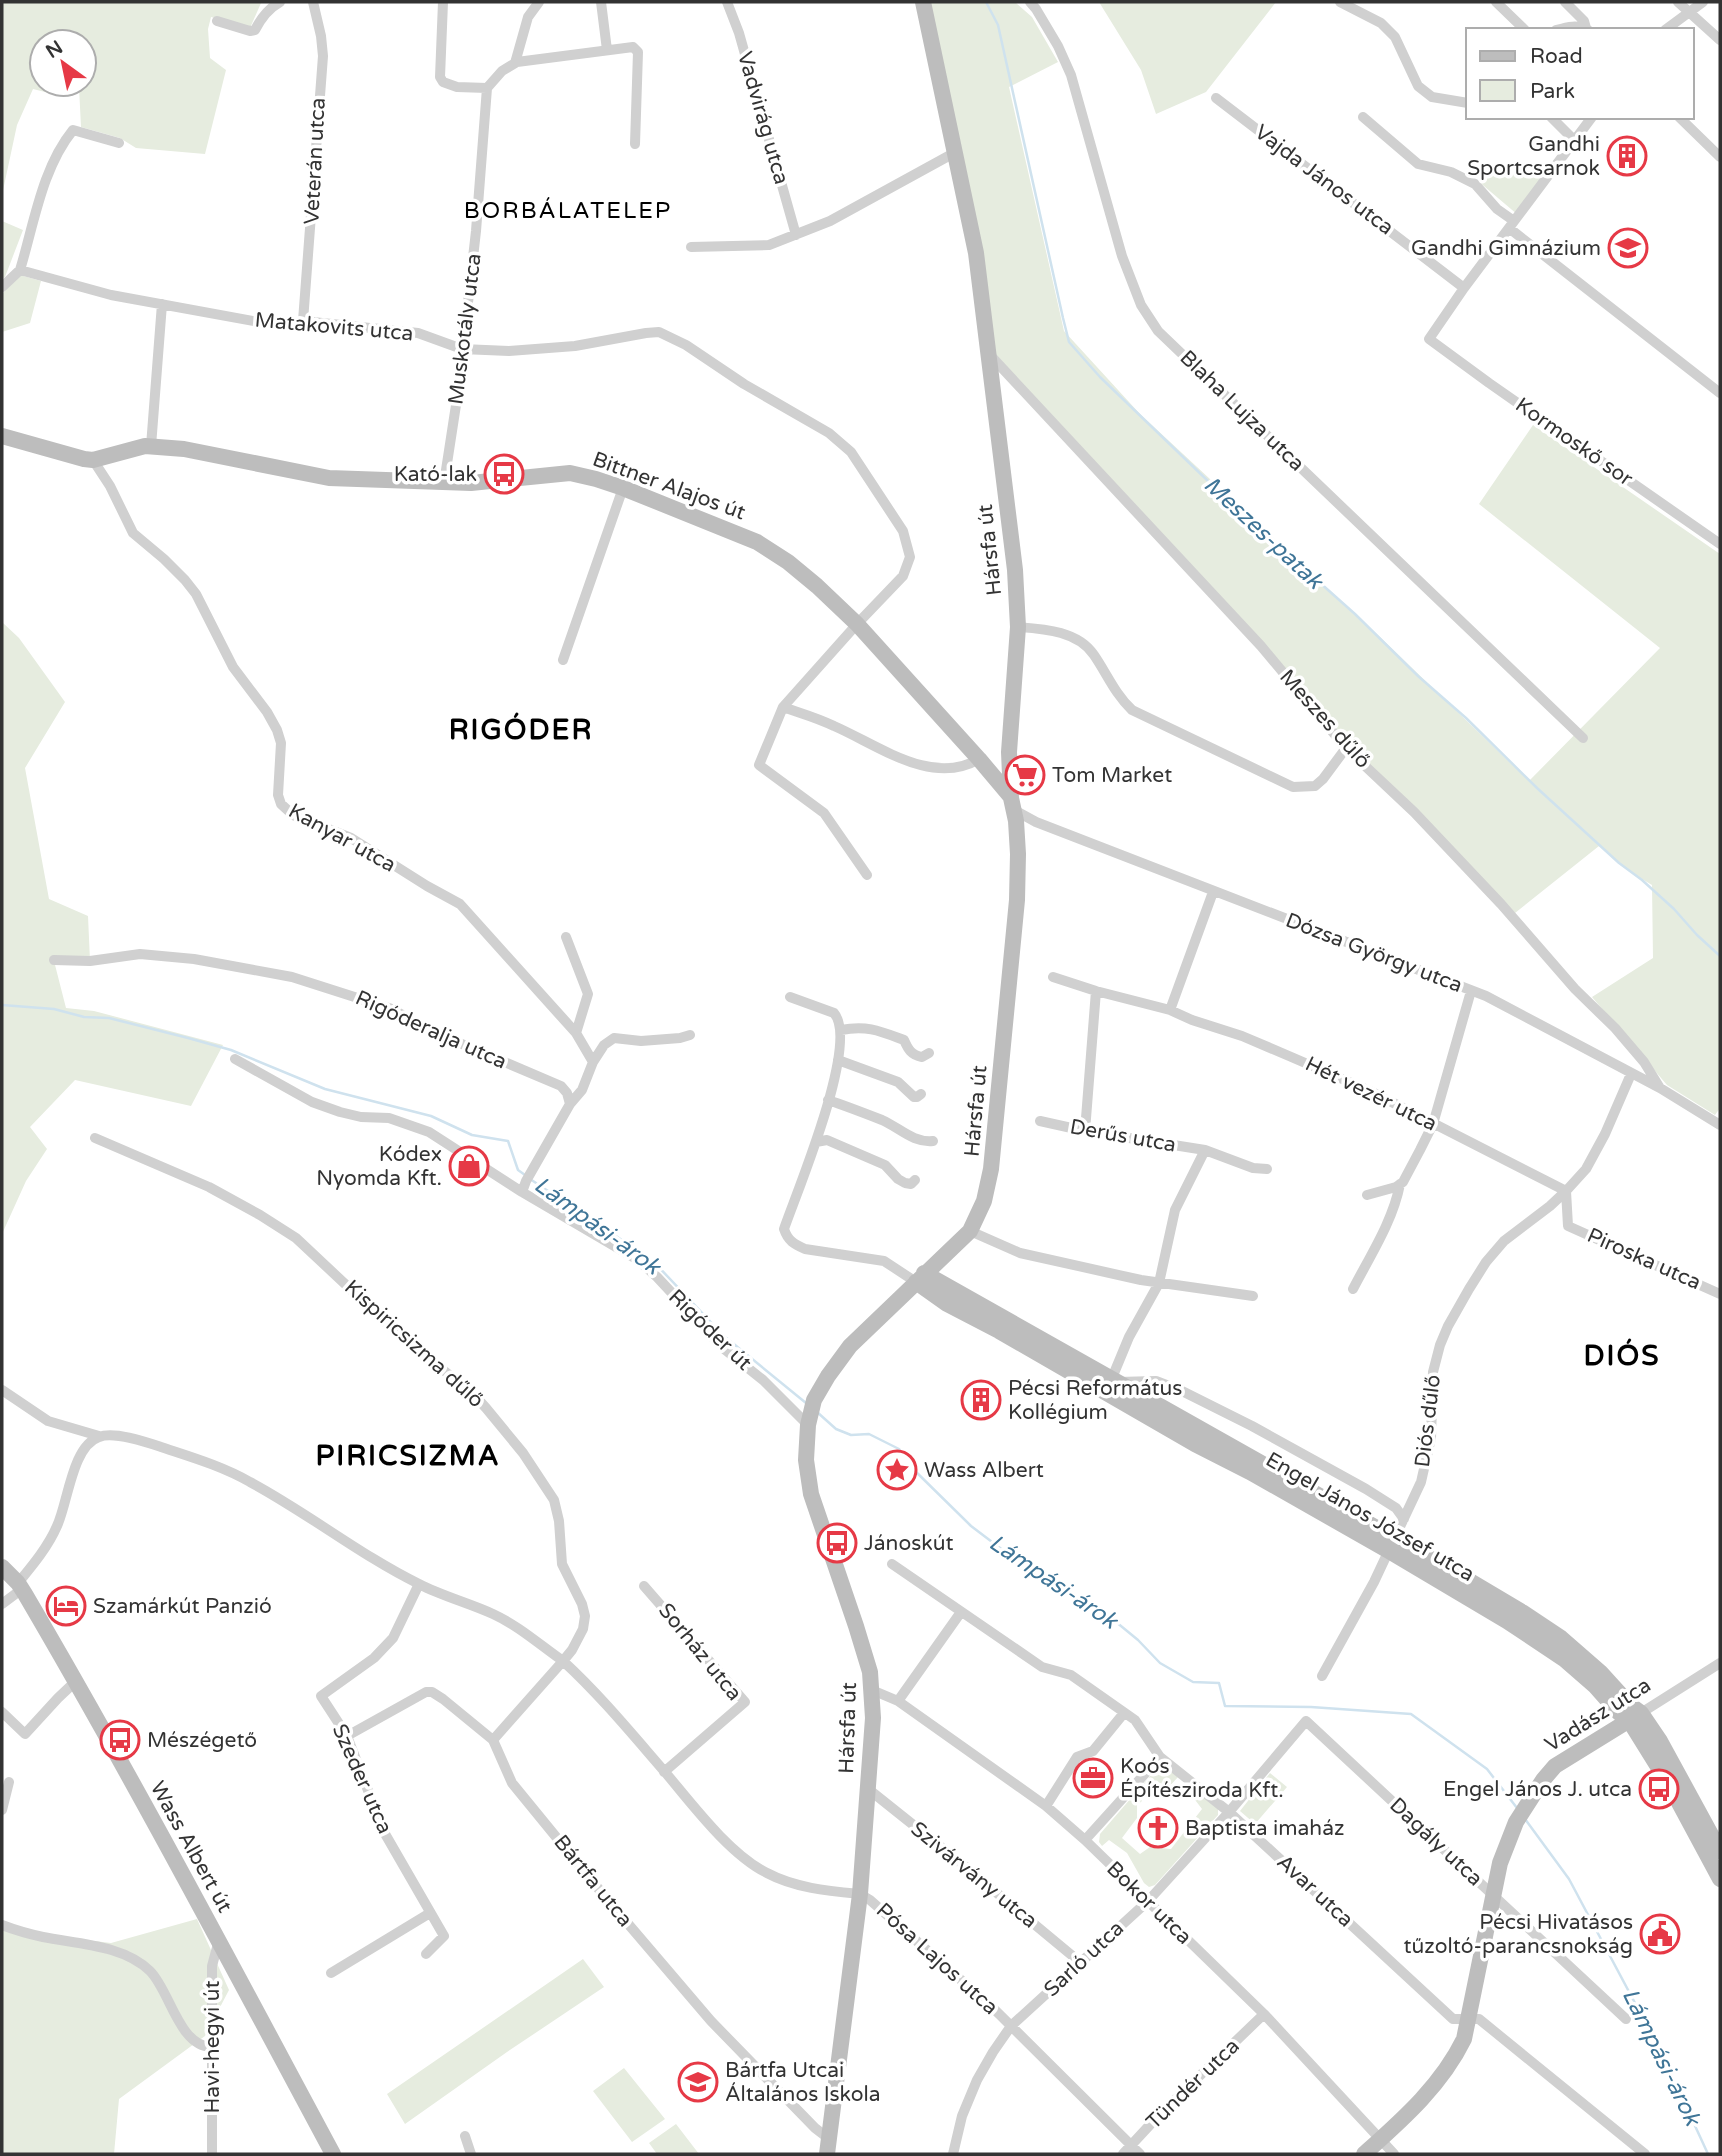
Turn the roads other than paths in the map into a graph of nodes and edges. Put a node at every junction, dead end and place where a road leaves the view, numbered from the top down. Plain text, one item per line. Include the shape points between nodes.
1 (280, 2) edge
2 (313, 2) edge
3 (443, 2) edge
4 (539, 2) edge
5 (601, 2) edge
6 (727, 2) edge
7 (923, 2) edge
8 (1030, 2) edge
9 (1340, 2) edge
10 (1496, 2) edge
11 (1565, 2) edge
12 (1678, 2) edge
13 (1703, 2) edge
14 (1690, 12) junction
15 (217, 21) dead end
16 (1523, 28) edge
17 (1563, 28) edge
18 (1581, 28) edge
19 (1587, 28) edge
20 (1668, 28) edge
21 (1720, 40) edge
22 (607, 50) junction
23 (515, 63) junction
24 (487, 88) junction
25 (1216, 98) dead end
26 (1466, 103) edge
27 (1363, 117) dead end
28 (1553, 119) edge
29 (1590, 119) edge
30 (1681, 119) edge
31 (1574, 140) junction
32 (119, 143) dead end
33 (635, 144) dead end
34 (954, 153) junction
35 (1720, 157) edge
36 (1511, 225) junction
37 (796, 234) junction
38 (691, 247) dead end
39 (20, 270) junction
40 (2, 287) edge
41 (1464, 288) junction
42 (162, 304) junction
43 (303, 321) junction
44 (462, 349) junction
45 (987, 352) junction
46 (1720, 393) edge
47 (2, 436) edge
48 (151, 446) junction
49 (93, 460) junction
50 (444, 483) junction
51 (623, 488) junction
52 (1720, 544) edge
53 (857, 624) junction
54 (1018, 627) junction
55 (562, 660) dead end
56 (783, 707) junction
57 (1583, 738) dead end
58 (1346, 748) junction
59 (979, 759) junction
60 (1012, 804) junction
61 (867, 875) dead end
62 (1213, 892) junction
63 (566, 937) dead end
64 (54, 960) dead end
65 (1054, 977) dead end
66 (1471, 990) junction
67 (1096, 991) junction
68 (790, 997) dead end
69 (1170, 1010) junction
70 (841, 1031) junction
71 (576, 1033) junction
72 (690, 1035) dead end
73 (929, 1053) dead end
74 (235, 1059) dead end
75 (838, 1059) junction
76 (593, 1062) junction
77 (1631, 1074) junction
78 (1661, 1088) junction
79 (921, 1094) dead end
80 (828, 1100) junction
81 (570, 1104) junction
82 (1041, 1121) dead end
83 (1433, 1124) junction
84 (1720, 1125) edge
85 (1085, 1130) junction
86 (95, 1138) dead end
87 (933, 1141) dead end
88 (816, 1142) junction
89 (1205, 1150) junction
90 (1267, 1170) dead end
91 (915, 1180) dead end
92 (1400, 1184) junction
93 (1566, 1191) junction
94 (522, 1192) junction
95 (1367, 1195) dead end
96 (970, 1231) junction
97 (920, 1278) junction
98 (1159, 1283) junction
99 (1353, 1289) dead end
100 (1720, 1294) edge
101 (1253, 1296) dead end
102 (1115, 1380) junction
103 (2, 1390) edge
104 (809, 1421) junction
105 (99, 1436) junction
106 (1404, 1518) junction
107 (1392, 1545) junction
108 (892, 1564) dead end
109 (2, 1567) edge
110 (419, 1584) junction
111 (20, 1586) junction
112 (644, 1586) dead end
113 (2, 1604) edge
114 (961, 1612) junction
115 (564, 1661) junction
116 (1720, 1663) edge
117 (1322, 1676) dead end
118 (76, 1681) junction
119 (872, 1690) junction
120 (898, 1701) junction
121 (2, 1712) edge
122 (1124, 1713) junction
123 (1635, 1716) junction
124 (1306, 1721) joint
125 (347, 1736) junction
126 (493, 1740) junction
127 (1160, 1756) junction
128 (664, 1772) junction
129 (9, 1782) dead end
130 (867, 1788) junction
131 (1046, 1806) junction
132 (2, 1810) edge
133 (1229, 1812) junction
134 (1085, 1840) junction
135 (1720, 1851) edge
136 (1720, 1879) edge
137 (860, 1894) junction
138 (1494, 1896) junction
139 (1148, 1901) junction
140 (430, 1913) junction
141 (2, 1925) edge
142 (219, 1940) junction
143 (426, 1954) dead end
144 (1081, 1963) junction
145 (331, 1973) dead end
146 (1264, 2014) junction
147 (1469, 2018) junction
148 (1626, 2019) dead end
149 (1012, 2026) junction
150 (211, 2048) junction
151 (465, 2136) dead end
152 (1381, 2138) junction
153 (1131, 2145) junction
154 (828, 2146) edge
155 (212, 2154) edge
156 (332, 2154) edge
157 (471, 2154) edge
158 (953, 2154) edge
159 (1123, 2154) edge
160 (1140, 2154) edge
161 (1364, 2154) edge
162 (1394, 2154) edge
163 (1645, 2154) edge

1 - 15 street via 255,30
2 - 43 street, Veterán utca via 323,56
3 - 24 street via 440,77 457,87
4 - 23 street via 528,17
5 - 22 street
6 - 37 street, Vadvirág utca
7 - 34 street, Hársfa út
8 - 57 street, Blaha Lujza utca via 1071,75 1122,256 1141,305 1158,331
9 - 26 street via 1381,23 1395,37 1418,86 1432,97
10 - 16 street
11 - 19 street
12 - 14 street
13 - 14 street
14 - 20 street
14 - 21 street
17 - 18 street
22 - 23 street
22 - 33 street via 633,47 638,52
23 - 24 street
24 - 44 street, Muskotály utca
25 - 41 street, Vajda János utca
27 - 36 street via 1418,164 1475,184
28 - 31 street
29 - 31 street
30 - 35 street
31 - 36 street
32 - 39 street via 74,130 69,135 53,162
34 - 37 street via 830,221
34 - 45 street, Hársfa út via 976,253
36 - 41 street
36 - 46 street
37 - 38 street via 769,245
39 - 40 street
39 - 42 street, Matakovits utca
41 - 52 street, Kormoskő sor via 1429,339
42 - 43 street, Matakovits utca via 275,325 298,327
42 - 48 street
43 - 44 street, Matakovits utca via 418,334
44 - 50 street, Muskotály utca
44 - 53 street, Matakovits utca via 575,346 659,332 830,433 851,452 903,531 910,557 903,576
45 - 54 street, Hársfa út
45 - 58 street, Meszes dűlő via 1261,646
47 - 49 street, Bittner Alajos út
48 - 49 street, Bittner Alajos út
48 - 50 street, Bittner Alajos út via 329,478
49 - 71 street, Kanyar utca via 133,534 196,594 233,667 278,730 281,804 293,815 351,838 460,904
50 - 51 street, Bittner Alajos út via 570,473
51 - 53 street, Bittner Alajos út via 757,542 788,562
51 - 55 street
53 - 56 street, Matakovits utca
53 - 59 street, Bittner Alajos út
54 - 58 street via 1070,636 1094,654 1120,699 1132,710 1293,787 1315,786
54 - 60 street, Hársfa út via 1009,752
56 - 59 street via 930,768 961,768
56 - 61 street, Matakovits utca via 759,765 824,813
58 - 78 street, Meszes dűlő via 1501,904 1615,1028
59 - 60 street, Bittner Alajos út
60 - 62 street, Dózsa György utca via 1036,822
60 - 96 street, Hársfa út via 1017,900 993,1155 984,1200
62 - 66 street, Dózsa György utca
62 - 69 street
63 - 71 street via 588,994
64 - 81 street, Rigóderalja utca via 90,961 140,954 292,977 393,1009 429,1030 561,1086
65 - 67 street, Hét vezér utca
66 - 77 street, Dózsa György utca
66 - 83 street
67 - 69 street, Hét vezér utca
67 - 85 street
68 - 70 street via 834,1013
69 - 83 street, Hét vezér utca via 1370,1091
70 - 73 street via 871,1028 904,1040 916,1056
70 - 75 street
71 - 76 street, Kanyar utca
72 - 76 street via 641,1041 614,1038
74 - 94 street, Rigóder út via 312,1102 361,1117 389,1118 429,1132
75 - 79 street via 898,1082 914,1097
75 - 80 street
76 - 81 street via 582,1090
77 - 78 street, Dózsa György utca
77 - 93 street via 1586,1169
78 - 84 street, Dózsa György utca
80 - 87 street via 894,1125 922,1142
80 - 88 street
81 - 94 street
82 - 85 street, Derűs utca
83 - 92 street
83 - 93 street, Hét vezér utca
85 - 89 street, Derűs utca
86 - 115 street, Kispiricsizma dűlő via 209,1187 296,1238 486,1408 554,1500 562,1564 585,1616 583,1629
88 - 91 street via 827,1140 885,1165 905,1184
88 - 97 street via 784,1229 787,1237 805,1249 884,1261
89 - 90 street, Derűs utca
89 - 98 street via 1175,1210
92 - 95 street
92 - 99 street
93 - 100 street, Piroska utca via 1568,1226
93 - 106 street, Diós dűlő via 1504,1241 1468,1289 1448,1326 1433,1372 1431,1438 1421,1482
94 - 104 street, Rigóder út via 638,1260 723,1348
96 - 97 street, Hársfa út
96 - 98 street via 1020,1253
97 - 102 street, Engel János József utca
97 - 104 street, Hársfa út via 850,1346 814,1400
97 - 107 street, Engel János József utca via 947,1304 1195,1444
98 - 101 street
98 - 102 street via 1129,1337
102 - 106 street via 1156,1381 1182,1391 1366,1489
102 - 107 street, Engel János József utca
103 - 105 street via 48,1421
104 - 119 street, Hársfa út via 806,1460 811,1494 856,1626
105 - 110 street via 142,1441 216,1465
105 - 111 street via 76,1463 57,1527
106 - 107 street, Diós dűlő
107 - 117 street, Diós dűlő
107 - 123 street, Engel János József utca via 1522,1612 1561,1639 1600,1672 1630,1704
108 - 114 street, Avar utca
109 - 111 street, Wass Albert út
110 - 115 street via 493,1614
110 - 125 street, Szeder utca via 393,1638 374,1658 321,1696
111 - 113 street
111 - 118 street, Wass Albert út
112 - 128 street, Sorház utca via 746,1702
114 - 120 street
114 - 122 street, Avar utca via 1042,1667 1071,1675
115 - 126 street, Kispiricsizma dűlő
115 - 128 street, Pósa Lajos utca
116 - 123 street, Vadász utca
118 - 121 street via 25,1734
118 - 142 street, Wass Albert út
119 - 120 street, Bokor utca
119 - 130 street, Hársfa út
120 - 131 street, Bokor utca
122 - 127 street, Avar utca via 1135,1720
122 - 131 street via 1093,1751 1077,1757
123 - 135 street, Engel János József utca via 1660,1741
123 - 136 street, Engel János József utca
123 - 138 street, Vadász utca via 1555,1766 1516,1822 1500,1863
124 - 133 street, Sarló utca
124 - 138 street, Dagály utca
125 - 126 street, Bártfa utca via 432,1692
125 - 140 street, Szeder utca via 384,1832
126 - 154 street, Bártfa utca via 512,1783 621,1916
127 - 133 street, Avar utca
127 - 134 street
128 - 137 street, Pósa Lajos utca via 747,1861 792,1883
129 - 132 street
130 - 137 street, Hársfa út
130 - 144 street, Szivárvány utca
131 - 134 street, Bokor utca
133 - 139 street, Sarló utca
133 - 147 street, Avar utca via 1453,2019
134 - 139 street, Bokor utca
137 - 149 street, Pósa Lajos utca
137 - 154 street, Hársfa út
138 - 147 street, Vadász utca
138 - 148 street, Dagály utca
139 - 144 street, Sarló utca
139 - 146 street, Bokor utca
140 - 143 street, Szeder utca via 444,1936
140 - 145 street
141 - 150 street via 138,1961 156,1978 188,2035
142 - 150 street, Havi-hegyi út via 212,1966
142 - 156 street, Wass Albert út
144 - 149 street, Sarló utca
146 - 152 street, Bokor utca
146 - 153 street, Tündér utca
147 - 152 street, Vadász utca via 1464,2039 1436,2084
147 - 163 street, Avar utca via 1479,2019
149 - 153 street, Pósa Lajos utca
149 - 158 street, Sarló utca via 977,2080
150 - 155 street, Havi-hegyi út
151 - 157 street
152 - 161 street, Vadász utca
152 - 162 street, Bokor utca
153 - 159 street, Tündér utca
153 - 160 street, Pósa Lajos utca

